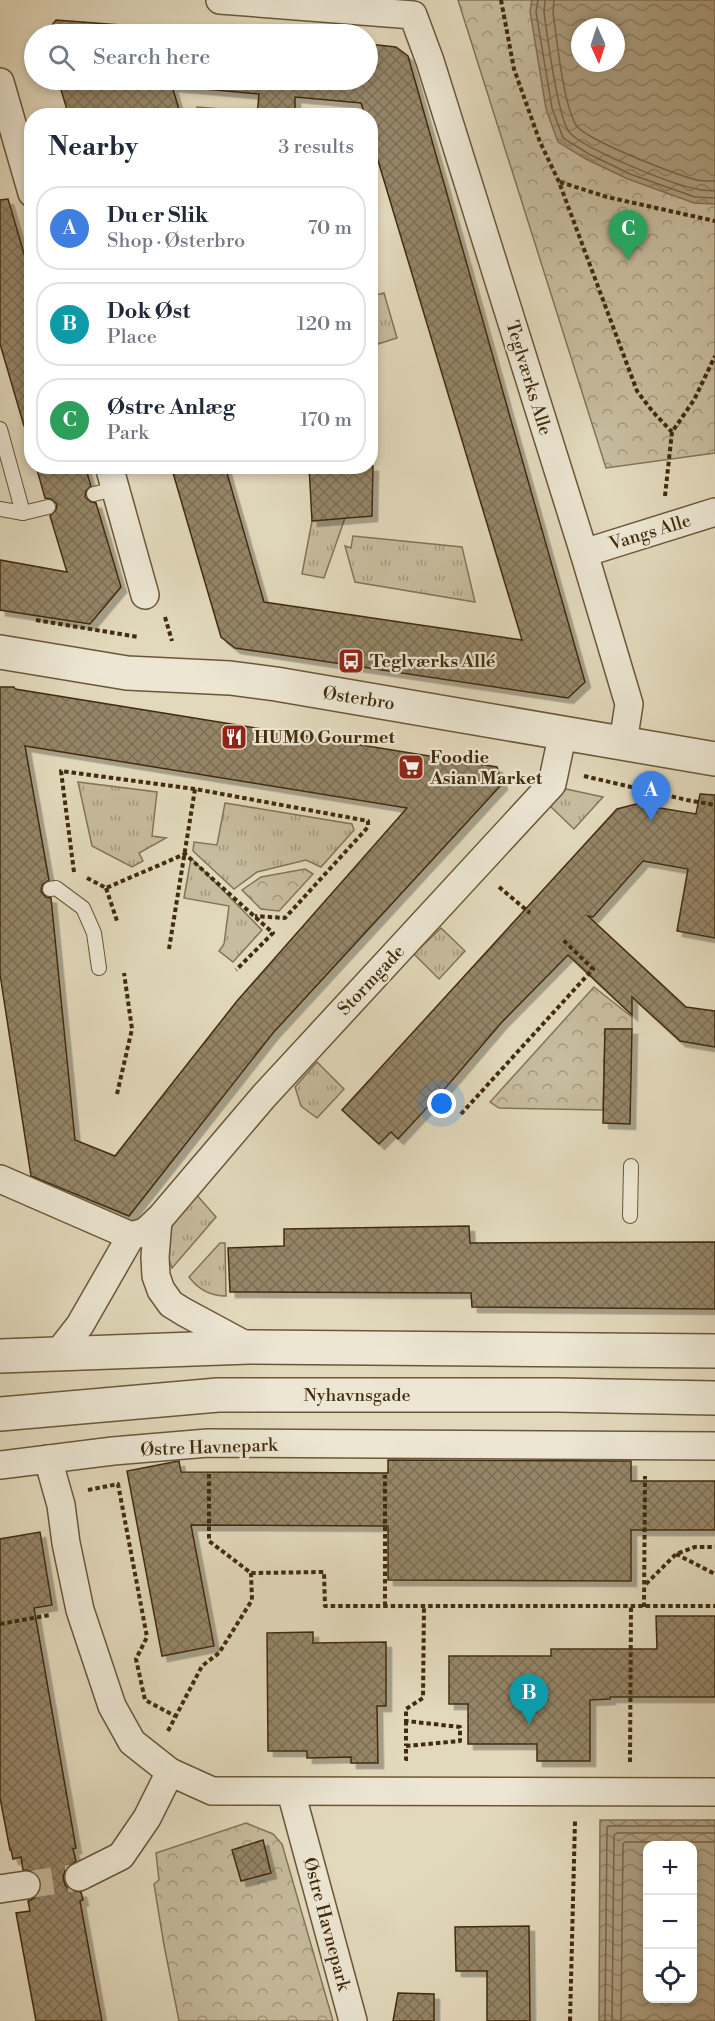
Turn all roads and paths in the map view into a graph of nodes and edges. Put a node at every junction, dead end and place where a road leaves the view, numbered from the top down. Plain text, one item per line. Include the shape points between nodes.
1 (220, 0) edge
2 (501, 0) edge
3 (0, 82) edge
4 (24, 165) edge
5 (559, 182) junction
6 (715, 221) edge
7 (715, 356) edge
8 (0, 429) edge
9 (672, 432) junction
10 (106, 483) edge
11 (48, 507) dead end
12 (0, 508) edge
13 (715, 512) edge
14 (23, 513) junction
15 (662, 529) junction
16 (584, 553) junction
17 (145, 595) dead end
18 (0, 652) edge
19 (563, 732) junction
20 (623, 743) junction
21 (715, 759) edge
22 (623, 785) dead end
23 (195, 789) junction
24 (715, 805) edge
25 (185, 854) junction
26 (475, 867) junction
27 (74, 872) junction
28 (106, 888) junction
29 (53, 889) joint
30 (530, 913) dead end
31 (255, 916) junction
32 (118, 928) dead end
33 (562, 939) dead end
34 (169, 949) dead end
35 (123, 962) dead end
36 (99, 968) dead end
37 (236, 970) dead end
38 (117, 1094) dead end
39 (461, 1114) dead end
40 (631, 1166) dead end
41 (0, 1179) edge
42 (630, 1216) dead end
43 (158, 1220) junction
44 (131, 1236) junction
45 (249, 1347) junction
46 (715, 1351) edge
47 (58, 1353) junction
48 (0, 1356) edge
49 (715, 1398) edge
50 (0, 1414) edge
51 (386, 1444) junction
52 (645, 1446) junction
53 (715, 1446) edge
54 (48, 1459) junction
55 (0, 1465) edge
56 (118, 1484) dead end
57 (209, 1484) dead end
58 (715, 1547) edge
59 (676, 1554) junction
60 (251, 1573) junction
61 (715, 1574) edge
62 (645, 1585) junction
63 (385, 1606) junction
64 (424, 1606) junction
65 (644, 1606) junction
66 (715, 1606) edge
67 (631, 1607) junction
68 (80, 1610) junction
69 (0, 1624) edge
70 (175, 1716) junction
71 (406, 1721) junction
72 (406, 1746) junction
73 (417, 1759) dead end
74 (163, 1766) junction
75 (291, 1792) junction
76 (575, 1792) junction
77 (630, 1792) junction
78 (715, 1792) edge
79 (79, 1877) tunnel mouth
80 (353, 2021) edge
81 (570, 2021) edge

1 - 16 street, Teglværks Alle via 413,15
2 - 5 path via 514,69
3 - 4 street
5 - 6 path
5 - 9 path via 637,391
7 - 9 path via 694,400
8 - 14 lane
9 - 15 path
10 - 17 street
11 - 14 lane
12 - 14 lane
13 - 15 street, Vangs Alle
15 - 16 street, Vangs Alle
16 - 20 street, Teglværks Alle via 629,704
18 - 19 street, Østerbro via 127,673 264,682
19 - 20 street, Østerbro
19 - 26 street, Stormgade via 552,784
20 - 21 street, Østerbro
22 - 24 path
23 - 25 path
23 - 27 path via 61,771
23 - 31 path via 368,820 368,827 285,918
25 - 28 path
25 - 31 path
25 - 34 path
26 - 30 path
26 - 43 street, Stormgade via 264,1096
27 - 28 path
27 - 29 path
28 - 32 path
29 - 36 lane via 83,908 94,933
31 - 37 path via 273,933
33 - 39 path via 593,969
35 - 38 path via 132,1029
40 - 42 lane
41 - 44 street
43 - 44 street, Stormgade via 145,1232
43 - 45 street via 156,1276 171,1304
44 - 47 street via 80,1325
45 - 46 street
45 - 47 street
47 - 48 street
49 - 50 street, Nyhavnsgade via 218,1395
51 - 52 street, Østre Havnepark
51 - 54 street, Østre Havnepark via 208,1443
51 - 63 path
52 - 53 street, Østre Havnepark
52 - 62 path
54 - 55 street, Østre Havnepark
54 - 68 street via 61,1505
56 - 70 path via 147,1637 136,1659 146,1700
57 - 60 path via 209,1541
58 - 59 path via 695,1547
59 - 61 path
59 - 62 path
60 - 63 path via 324,1572 325,1606
60 - 70 path via 252,1600 219,1653 202,1666
62 - 65 path
63 - 64 path
64 - 67 path
64 - 71 path via 423,1698 406,1709
65 - 66 path
65 - 67 path
67 - 77 path
68 - 69 path
68 - 74 street via 112,1706 132,1742
70 - 74 path
71 - 72 path
71 - 72 path via 460,1727 460,1741
72 - 73 path via 406,1759
74 - 75 street via 212,1791
74 - 79 street via 147,1818 121,1856
75 - 76 street
75 - 80 street, Østre Havnepark
76 - 77 street
76 - 81 path
77 - 78 street

